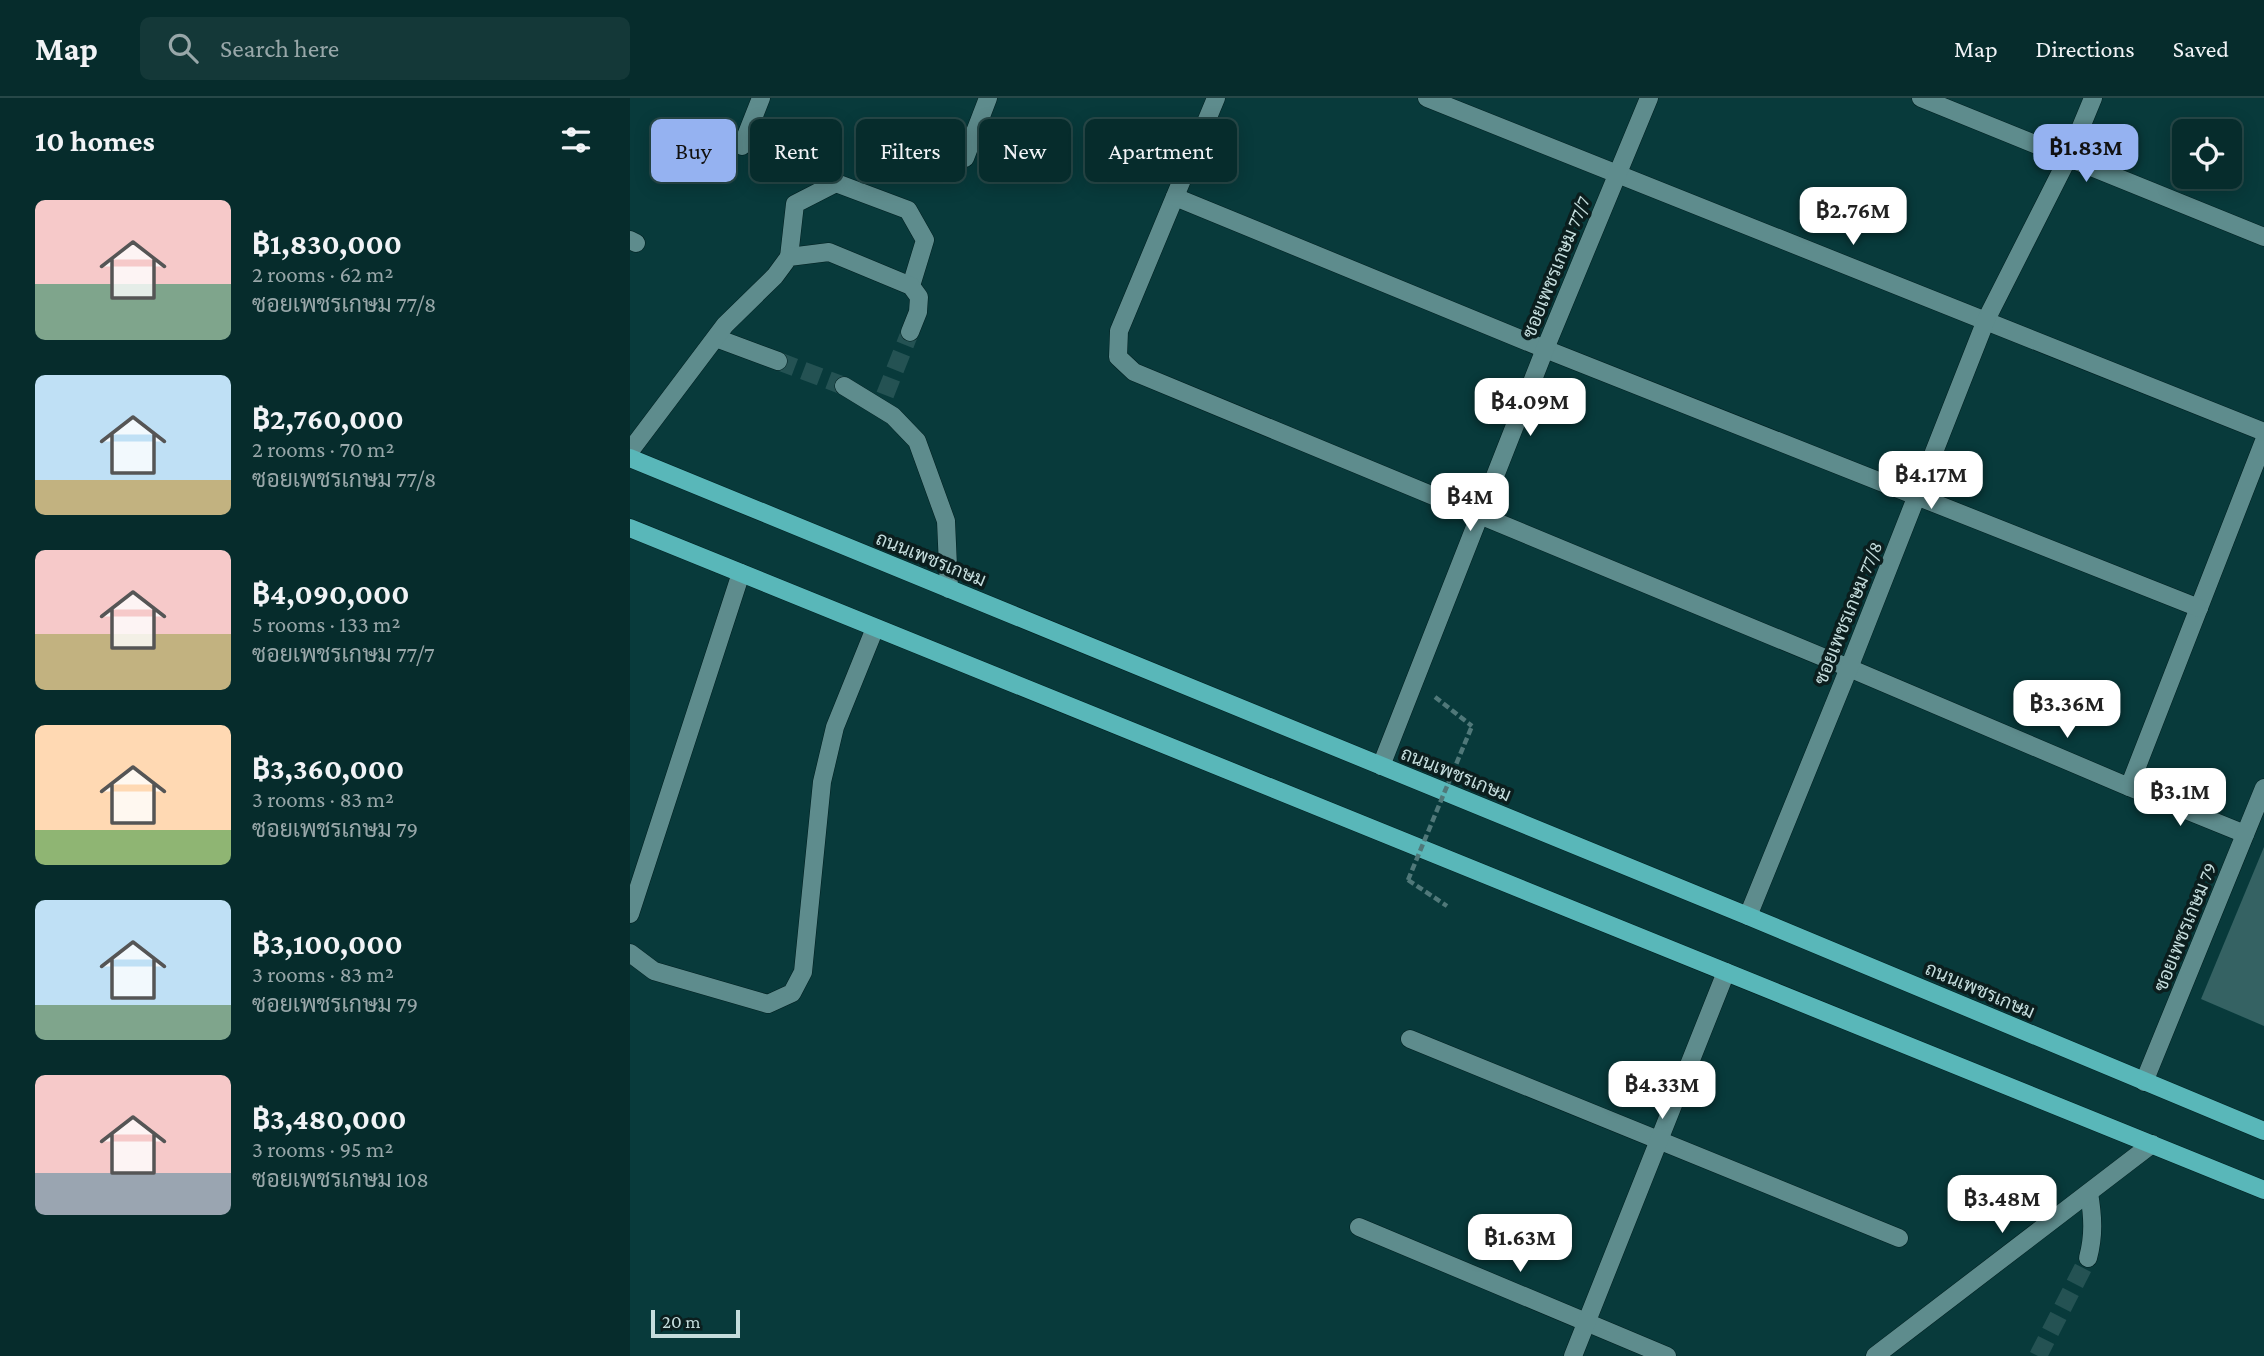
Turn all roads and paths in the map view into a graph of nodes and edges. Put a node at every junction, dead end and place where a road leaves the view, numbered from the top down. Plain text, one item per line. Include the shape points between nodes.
1 (761, 98) edge
2 (988, 98) edge
3 (1216, 98) edge
4 (1427, 98) edge
5 (1649, 98) edge
6 (1921, 98) edge
7 (2093, 98) edge
8 (742, 146) dead end
9 (2069, 156) junction
10 (965, 158) dead end
11 (1617, 174) junction
12 (1175, 197) junction
13 (2264, 237) edge
14 (789, 257) junction
15 (911, 286) junction
16 (1986, 320) junction
17 (910, 332) tunnel mouth
18 (716, 338) junction
19 (1545, 349) junction
20 (778, 361) tunnel mouth
21 (844, 386) tunnel mouth
22 (2264, 432) edge
23 (2264, 441) edge
24 (630, 451) edge
25 (630, 458) edge
26 (1916, 496) junction
27 (1479, 516) junction
28 (630, 528) edge
29 (741, 573) junction
30 (948, 589) junction
31 (2199, 608) junction
32 (876, 628) junction
33 (1849, 668) junction
34 (1436, 697) dead end
35 (1381, 766) junction
36 (2129, 787) junction
37 (2264, 788) edge
38 (2245, 834) junction
39 (1447, 906) dead end
40 (630, 914) edge
41 (1748, 916) junction
42 (630, 953) edge
43 (1726, 972) junction
44 (1410, 1039) dead end
45 (2144, 1082) junction
46 (2264, 1131) edge
47 (1659, 1141) junction
48 (2152, 1144) junction
49 (2264, 1191) edge
50 (2089, 1193) junction
51 (1359, 1227) dead end
52 (1899, 1238) dead end
53 (2088, 1258) tunnel mouth
54 (1586, 1323) junction
55 (1573, 1356) edge
56 (1667, 1356) edge
57 (1875, 1356) edge

1 - 8 street
2 - 10 street
3 - 12 street
4 - 11 street
5 - 11 street, ซอยเพชรเกษม 77/7
6 - 9 street
7 - 9 street, ซอยเพชรเกษม 77/8
9 - 13 street
9 - 16 street, ซอยเพชรเกษม 77/8
11 - 16 street
11 - 19 street, ซอยเพชรเกษม 77/7
12 - 19 street
12 - 27 street via 1119,331 1118,357 1134,372
14 - 15 street via 829,253
14 - 15 street via 795,204 836,183 908,209 925,240
14 - 18 street
15 - 17 street via 919,297
16 - 22 street
16 - 26 street, ซอยเพชรเกษม 77/8
18 - 20 street
18 - 24 street
19 - 26 street
19 - 27 street, ซอยเพชรเกษม 77/7
21 - 30 street via 883,401 916,441 946,521
23 - 31 street
25 - 30 main road, ถนนเพชรเกษม
26 - 31 street
26 - 33 street, ซอยเพชรเกษม 77/8
27 - 33 street
27 - 35 street, ซอยเพชรเกษม 77/7
28 - 29 main road
29 - 32 main road
29 - 40 street
30 - 35 main road, ถนนเพชรเกษม
31 - 36 street
32 - 42 street via 835,727 822,782 803,972 792,993 768,1004 654,971
32 - 43 main road
33 - 36 street
33 - 41 street, ซอยเพชรเกษม 77/8
34 - 39 path, bridge via 1472,726 1408,880
35 - 41 main road, ถนนเพชรเกษม
36 - 38 street
37 - 38 street, ซอยเพชรเกษม 79
38 - 45 street, ซอยเพชรเกษม 79
41 - 45 main road, ถนนเพชรเกษม
43 - 47 street
43 - 48 main road
44 - 47 street
45 - 46 main road, ถนนเพชรเกษม
47 - 52 street
47 - 54 street
48 - 49 main road
48 - 50 street
50 - 53 street via 2094,1220
50 - 57 street
51 - 54 street
54 - 55 street
54 - 56 street

